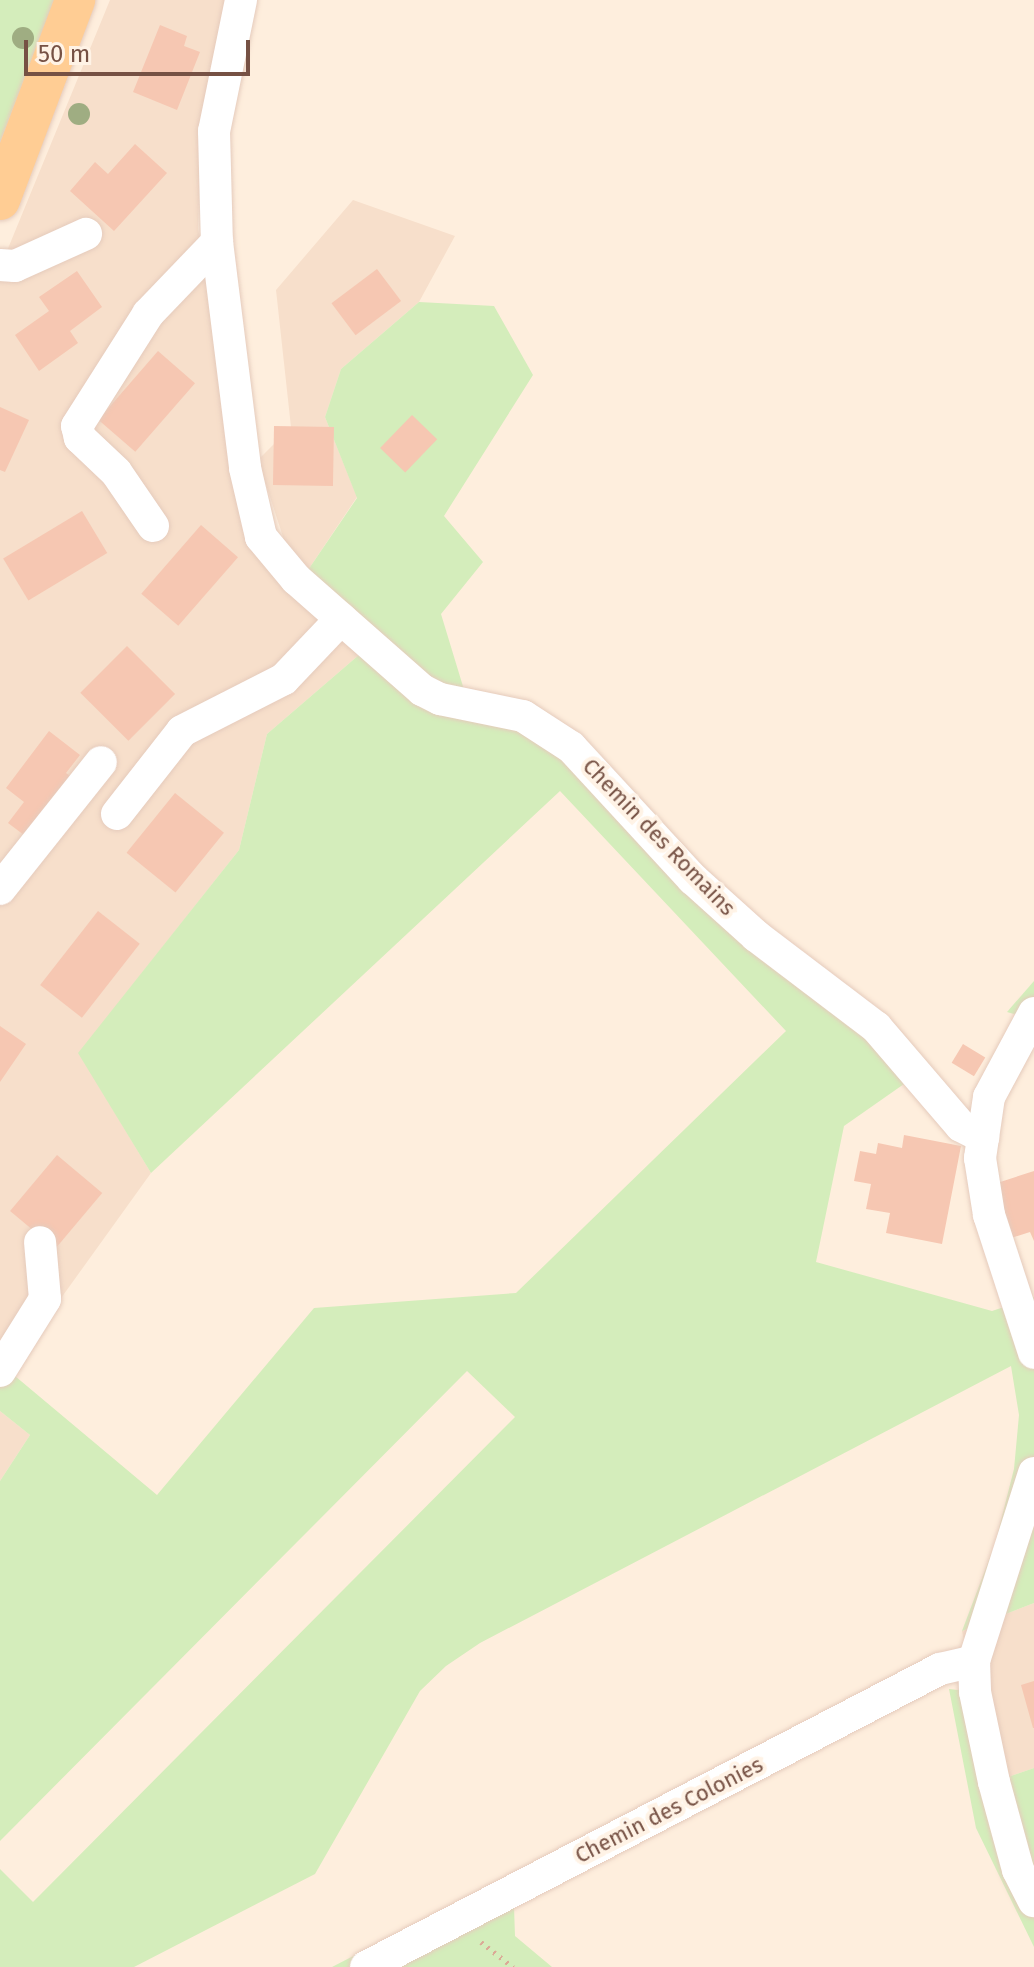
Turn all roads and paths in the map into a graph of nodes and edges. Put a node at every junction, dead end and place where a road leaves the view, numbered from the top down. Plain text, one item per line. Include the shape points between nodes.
1 (75, 0) edge
2 (241, 0) edge
3 (9, 157) edge
4 (0, 200) edge
5 (86, 234) dead end
6 (217, 242) junction
7 (0, 265) edge
8 (153, 526) dead end
9 (341, 619) junction
10 (101, 762) dead end
11 (117, 814) dead end
12 (0, 889) edge
13 (1032, 1019) edge
14 (983, 1137) junction
15 (40, 1242) dead end
16 (1034, 1353) edge
17 (0, 1371) edge
18 (1034, 1473) edge
19 (974, 1661) junction
20 (1034, 1901) edge
21 (457, 1920) junction
22 (366, 1967) edge
23 (513, 1967) edge

1 - 3 main road
2 - 6 street, Chemin des Romains via 214,131
3 - 4 main road
5 - 7 street via 15,266
6 - 8 street via 148,314 77,426 80,438 116,472
6 - 9 street, Chemin des Romains via 245,468 261,537 296,579
9 - 11 street via 284,679 182,731
9 - 14 street, Chemin des Romains via 430,694 523,716 571,747 693,879 756,936 876,1027 961,1126
10 - 12 street
13 - 14 street via 989,1097
14 - 16 street via 989,1215
15 - 17 street via 45,1299
18 - 19 street
19 - 20 street via 975,1692 994,1782 1018,1870
19 - 21 street, Chemin des Colonies via 940,1669
21 - 22 street, Chemin des Colonies
21 - 23 path

